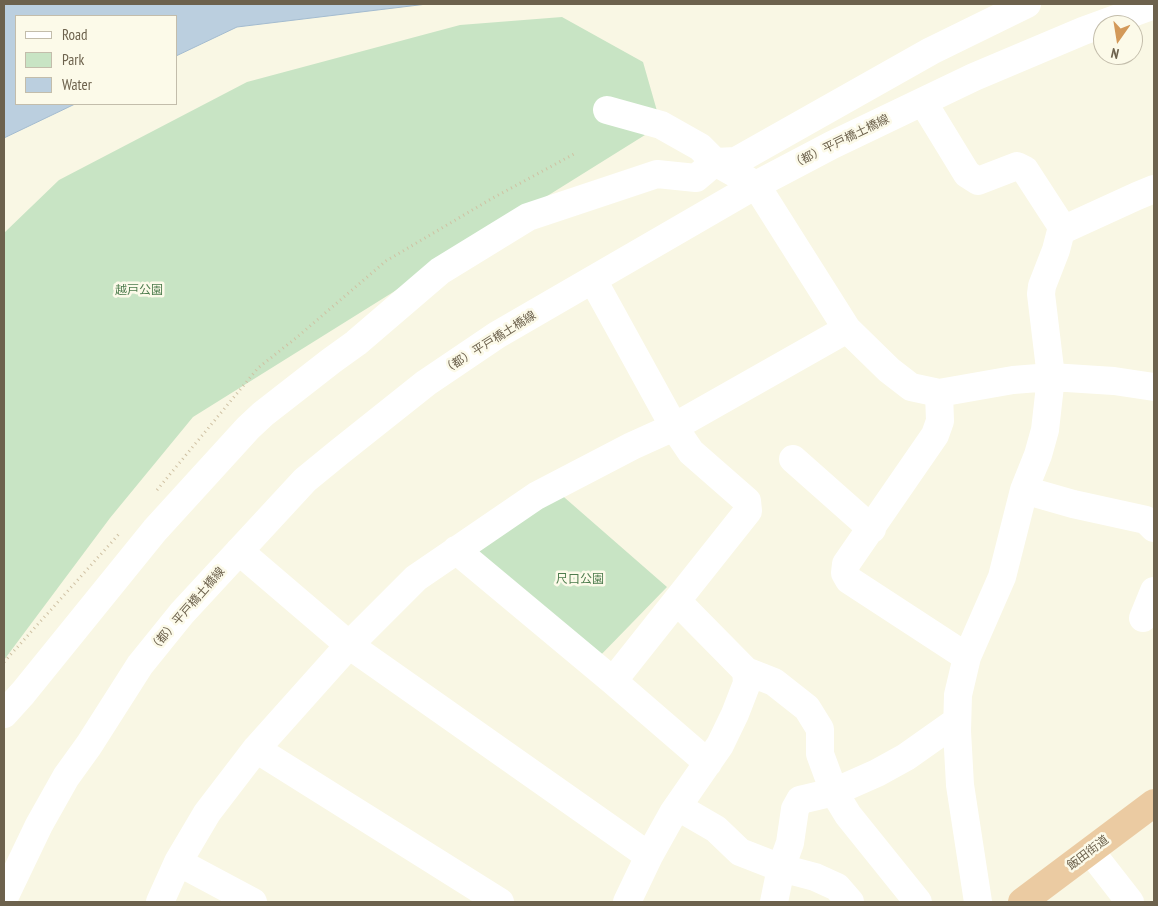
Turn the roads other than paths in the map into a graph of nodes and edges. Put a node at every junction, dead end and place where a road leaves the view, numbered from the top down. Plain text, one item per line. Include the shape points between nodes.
1 (1026, 4) edge
2 (1154, 5) edge
3 (924, 102) junction
4 (607, 110) dead end
5 (715, 162) junction
6 (756, 185) junction
7 (1154, 189) edge
8 (1062, 228) junction
9 (593, 280) junction
10 (847, 329) junction
11 (1051, 377) junction
12 (1154, 387) edge
13 (939, 394) junction
14 (674, 427) junction
15 (793, 458) dead end
16 (1024, 490) junction
17 (1154, 528) edge
18 (872, 529) junction
19 (456, 550) junction
20 (239, 551) junction
21 (1154, 591) edge
22 (678, 601) junction
23 (1142, 618) dead end
24 (349, 645) junction
25 (967, 658) junction
26 (746, 671) junction
27 (613, 681) junction
28 (4, 714) edge
29 (957, 721) junction
30 (256, 749) junction
31 (708, 763) junction
32 (834, 792) junction
33 (1154, 804) edge
34 (678, 807) junction
35 (1091, 852) junction
36 (649, 856) junction
37 (178, 862) junction
38 (781, 868) junction
39 (4, 898) edge
40 (160, 902) edge
41 (253, 902) edge
42 (500, 902) edge
43 (627, 902) edge
44 (774, 902) edge
45 (850, 902) edge
46 (918, 902) edge
47 (978, 902) edge
48 (1022, 902) edge
49 (1130, 902) edge

1 - 5 street via 931,51 736,161
2 - 3 street, （都）平戸橋土橋線 via 1045,46
3 - 6 street, （都）平戸橋土橋線
3 - 8 street via 967,174 978,181 1017,166 1025,170
4 - 5 street via 661,125 700,147
5 - 6 street
5 - 28 street via 696,178 657,174 528,217 440,272 248,428 155,530
6 - 9 street, （都）平戸橋土橋線
6 - 10 street
7 - 8 street
8 - 11 street via 1041,294
9 - 14 street
9 - 20 street, （都）平戸橋土橋線 via 497,335 426,383 305,480
10 - 13 street via 889,370 912,387
10 - 14 street
11 - 12 street
11 - 13 street via 1014,380
11 - 16 street via 1045,430
13 - 18 street via 940,421 935,435
14 - 19 street via 536,496
14 - 22 street via 691,452 747,501 748,507
15 - 18 street
16 - 17 street via 1146,520
16 - 25 street via 1002,577
18 - 25 street via 846,564 845,573 849,580
19 - 24 street via 408,584
19 - 27 street
20 - 24 street
20 - 39 street, （都）平戸橋土橋線 via 140,665 66,777
21 - 23 street
22 - 26 street
22 - 27 street
24 - 30 street
24 - 36 street
25 - 29 street via 958,695
26 - 31 street via 747,683 735,714
26 - 32 street via 774,682 807,708 820,729 820,754
27 - 31 street
29 - 32 street via 906,757
29 - 47 street via 960,785
30 - 37 street via 207,813
30 - 42 street
31 - 34 street
32 - 38 street via 800,800
32 - 46 street via 848,815
33 - 35 highway, 飯田街道
34 - 36 street
34 - 38 street via 716,829 740,852
35 - 48 highway, 飯田街道
35 - 49 street
36 - 43 street
37 - 40 street
37 - 41 street
38 - 44 street
38 - 45 street via 816,877 837,887

